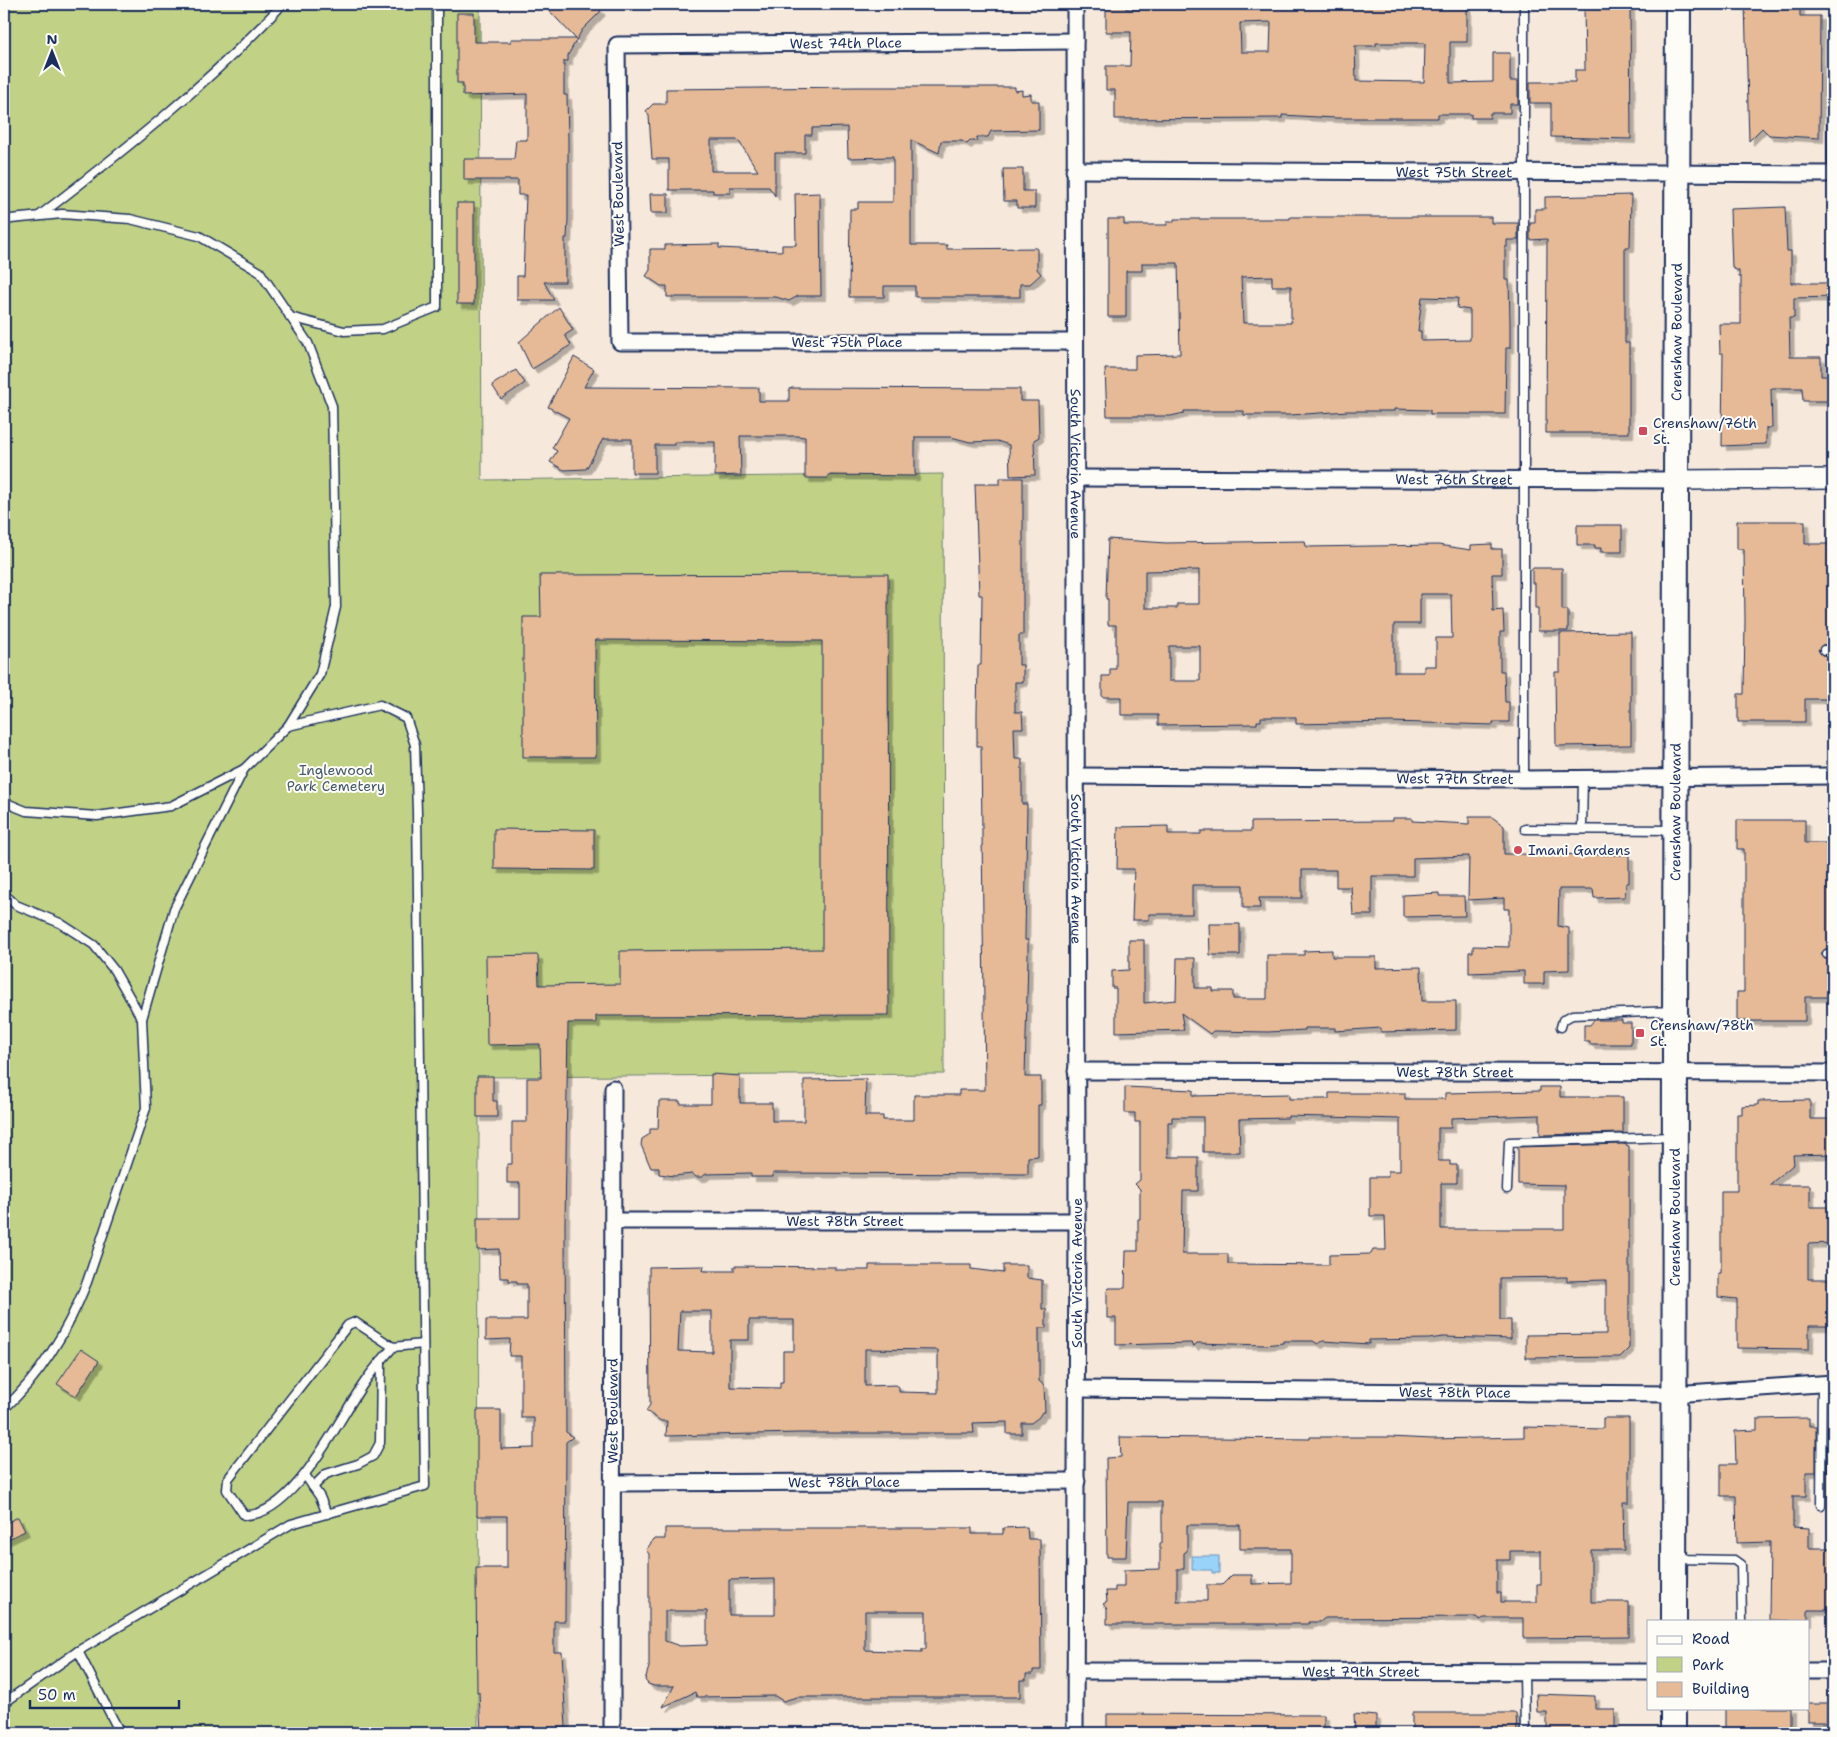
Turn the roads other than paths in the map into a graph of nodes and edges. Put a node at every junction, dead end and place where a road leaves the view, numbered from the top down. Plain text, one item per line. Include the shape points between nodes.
1 (280, 4) edge
2 (437, 4) edge
3 (1075, 4) edge
4 (1524, 4) edge
5 (1678, 4) edge
6 (1832, 4) edge
7 (1075, 41) junction
8 (617, 46) joint
9 (1074, 170) junction
10 (1679, 173) junction
11 (1524, 174) junction
12 (1833, 174) edge
13 (39, 216) junction
14 (4, 222) edge
15 (290, 317) junction
16 (620, 342) joint
17 (1075, 342) junction
18 (1075, 478) junction
19 (1833, 479) edge
20 (1524, 480) junction
21 (1676, 480) junction
22 (1824, 650) dead end
23 (1833, 650) edge
24 (288, 726) junction
25 (244, 768) junction
26 (1077, 776) junction
27 (1676, 776) junction
28 (1833, 776) edge
29 (1583, 778) junction
30 (1524, 779) junction
31 (4, 802) edge
32 (1525, 829) dead end
33 (1582, 829) junction
34 (1676, 830) junction
35 (4, 894) edge
36 (1676, 1011) junction
37 (142, 1019) junction
38 (1561, 1027) dead end
39 (1076, 1071) junction
40 (1833, 1073) edge
41 (1675, 1074) junction
42 (613, 1088) dead end
43 (1674, 1137) junction
44 (1507, 1189) dead end
45 (614, 1221) junction
46 (1077, 1221) junction
47 (423, 1344) junction
48 (393, 1347) junction
49 (381, 1361) junction
50 (1828, 1383) edge
51 (1076, 1389) junction
52 (1673, 1394) junction
53 (4, 1409) edge
54 (304, 1475) junction
55 (1077, 1481) junction
56 (612, 1483) junction
57 (313, 1487) junction
58 (1822, 1505) dead end
59 (327, 1514) junction
60 (1674, 1559) junction
61 (1674, 1620) edge
62 (1742, 1620) edge
63 (78, 1651) junction
64 (1810, 1671) edge
65 (1833, 1671) edge
66 (1076, 1672) junction
67 (1647, 1672) edge
68 (1524, 1673) junction
69 (4, 1703) edge
70 (1673, 1710) edge
71 (120, 1733) edge
72 (612, 1733) edge
73 (1075, 1733) edge
74 (1525, 1733) edge
75 (1673, 1733) edge

1 - 13 lane via 244,46 125,149
2 - 15 lane via 437,306 383,328 344,330
3 - 7 street, South Victoria Avenue
4 - 11 lane
5 - 10 main road, Crenshaw Boulevard
6 - 12 lane
7 - 8 street, West 74th Place
7 - 9 street, South Victoria Avenue
8 - 16 street, West Boulevard
9 - 11 street, West 75th Street
9 - 17 street, South Victoria Avenue
10 - 11 street, West 75th Street
10 - 12 street, West 75th Street
10 - 21 main road, Crenshaw Boulevard
11 - 20 lane
13 - 14 lane
13 - 15 lane via 62,214 130,219 198,236 260,272
15 - 24 lane via 308,343 332,406 336,607 320,674
16 - 17 street, West 75th Place
17 - 18 street, South Victoria Avenue
18 - 20 street, West 76th Street
18 - 26 street, South Victoria Avenue
19 - 21 street, West 76th Street
20 - 21 street, West 76th Street
20 - 30 lane
21 - 27 main road, Crenshaw Boulevard
22 - 23 lane
24 - 25 lane
24 - 47 lane via 380,705 406,718 415,746
25 - 31 lane via 171,806 97,816 26,811
25 - 37 lane via 174,909
26 - 30 street, West 77th Street
26 - 39 street, South Victoria Avenue
27 - 28 street, West 77th Street
27 - 29 street, West 77th Street
27 - 34 main road, Crenshaw Boulevard
29 - 30 street, West 77th Street
29 - 33 lane
32 - 33 lane
33 - 34 lane
34 - 36 main road, Crenshaw Boulevard
35 - 37 lane via 16,905 60,923 94,945 114,970
36 - 38 lane via 1572,1015 1563,1020
36 - 41 main road, Crenshaw Boulevard
37 - 53 lane via 146,1108 87,1282 48,1359
39 - 41 street, West 78th Street
39 - 46 street, South Victoria Avenue
40 - 41 street, West 78th Street
41 - 43 main road, Crenshaw Boulevard
42 - 45 street, West Boulevard
43 - 44 lane via 1509,1142
43 - 52 main road, Crenshaw Boulevard
45 - 46 street, West 78th Street
45 - 56 street, West Boulevard
46 - 51 street, South Victoria Avenue
47 - 48 lane
47 - 59 lane via 425,1486
48 - 49 lane
48 - 54 lane via 356,1322 348,1324 228,1479 227,1490 244,1515 255,1515 282,1500
49 - 54 lane
49 - 57 lane via 380,1443 373,1456 326,1474
50 - 52 street, West 78th Place
50 - 58 lane
51 - 52 street, West 78th Place
51 - 55 street, South Victoria Avenue
52 - 60 main road, Crenshaw Boulevard
54 - 57 lane
55 - 56 street, West 78th Place
55 - 66 street, South Victoria Avenue
56 - 72 street, West Boulevard
57 - 59 lane
59 - 63 lane via 290,1524
60 - 61 main road, Crenshaw Boulevard
60 - 62 lane via 1734,1560 1742,1565
63 - 69 lane
63 - 71 lane
64 - 65 street
66 - 68 street, West 79th Street
66 - 73 street, South Victoria Avenue
67 - 68 street, West 79th Street
68 - 74 lane
70 - 75 main road

